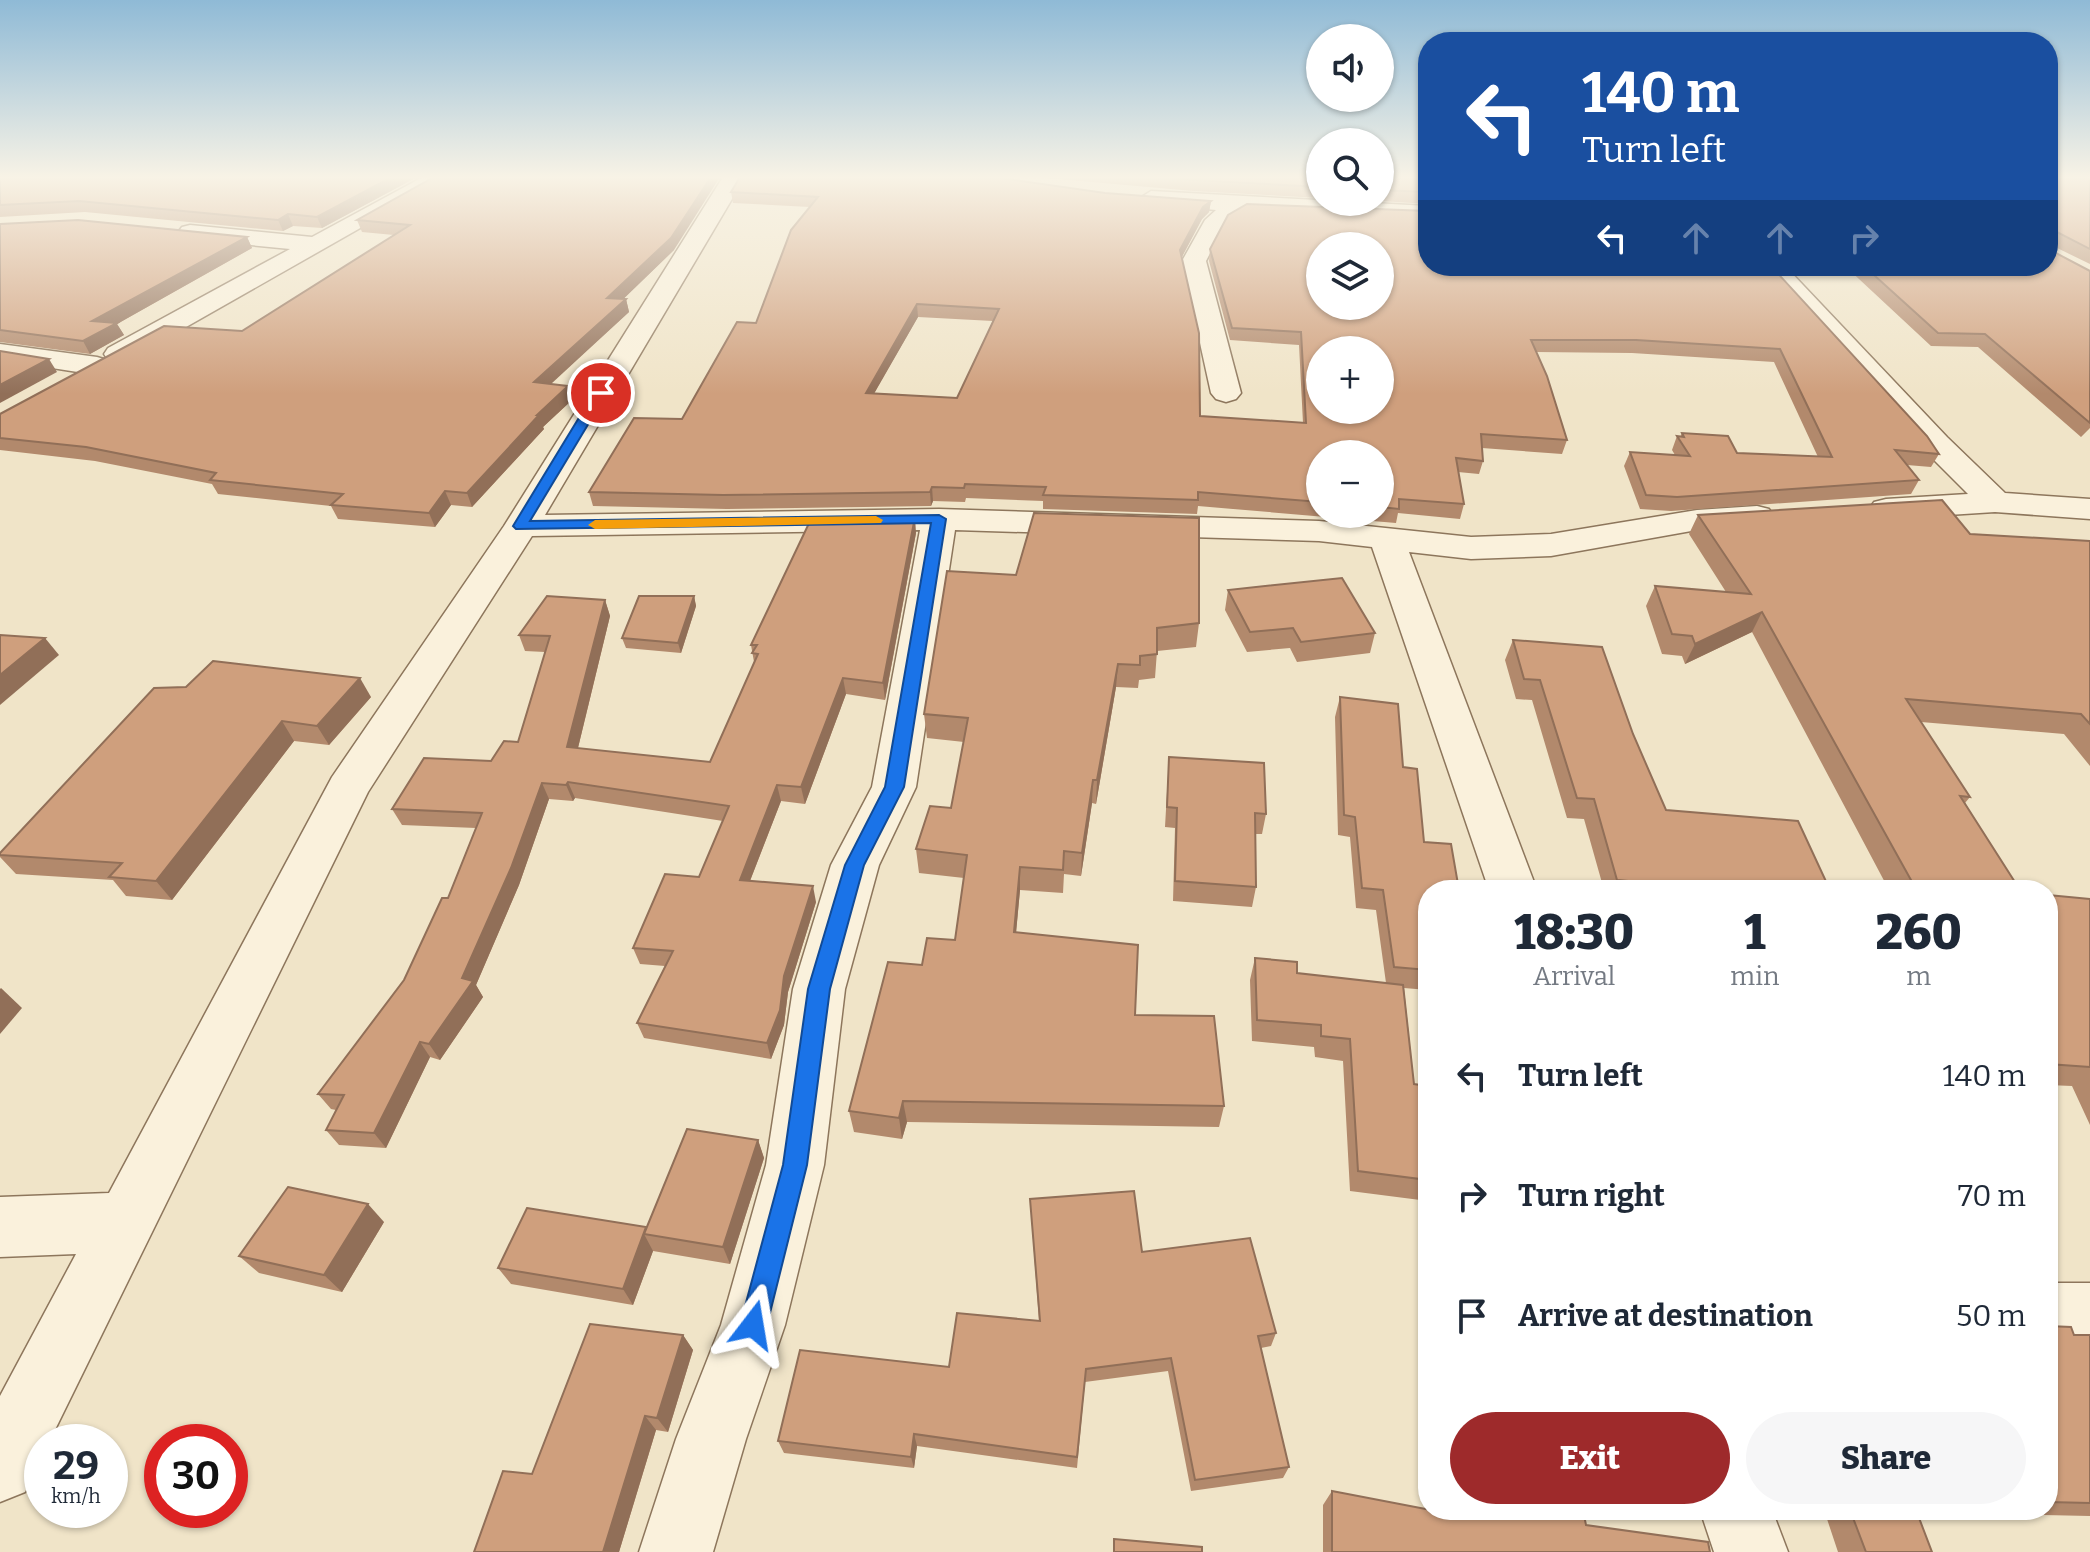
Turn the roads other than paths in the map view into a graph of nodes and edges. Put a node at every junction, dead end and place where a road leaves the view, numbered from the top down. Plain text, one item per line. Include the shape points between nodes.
1 (309, 249) edge
2 (690, 249) edge
3 (1200, 249) edge
4 (1780, 276) edge
5 (0, 352) edge
6 (97, 366) junction
7 (55, 388) edge
8 (1226, 393) dead end
9 (1995, 502) junction
10 (2090, 509) edge
11 (1850, 511) edge
12 (1789, 515) edge
13 (939, 519) junction
14 (521, 526) junction
15 (1387, 539) junction
16 (1509, 880) edge
17 (124, 1222) junction
18 (0, 1227) edge
19 (2058, 1315) edge
20 (2090, 1315) edge
21 (0, 1467) edge
22 (1740, 1520) edge
23 (676, 1552) edge
24 (1751, 1552) edge

1 - 6 street
2 - 14 street
3 - 8 street via 1194,261
4 - 9 street
5 - 6 street
6 - 7 street
9 - 10 street
9 - 11 street
12 - 15 street via 1697,520 1551,545 1471,548
13 - 14 street
13 - 15 street via 1319,531
13 - 23 street via 894,787 855,865 819,989 795,1165 753,1325
14 - 17 street via 348,788
15 - 16 street
17 - 18 street
17 - 21 street
19 - 20 street
22 - 24 street

